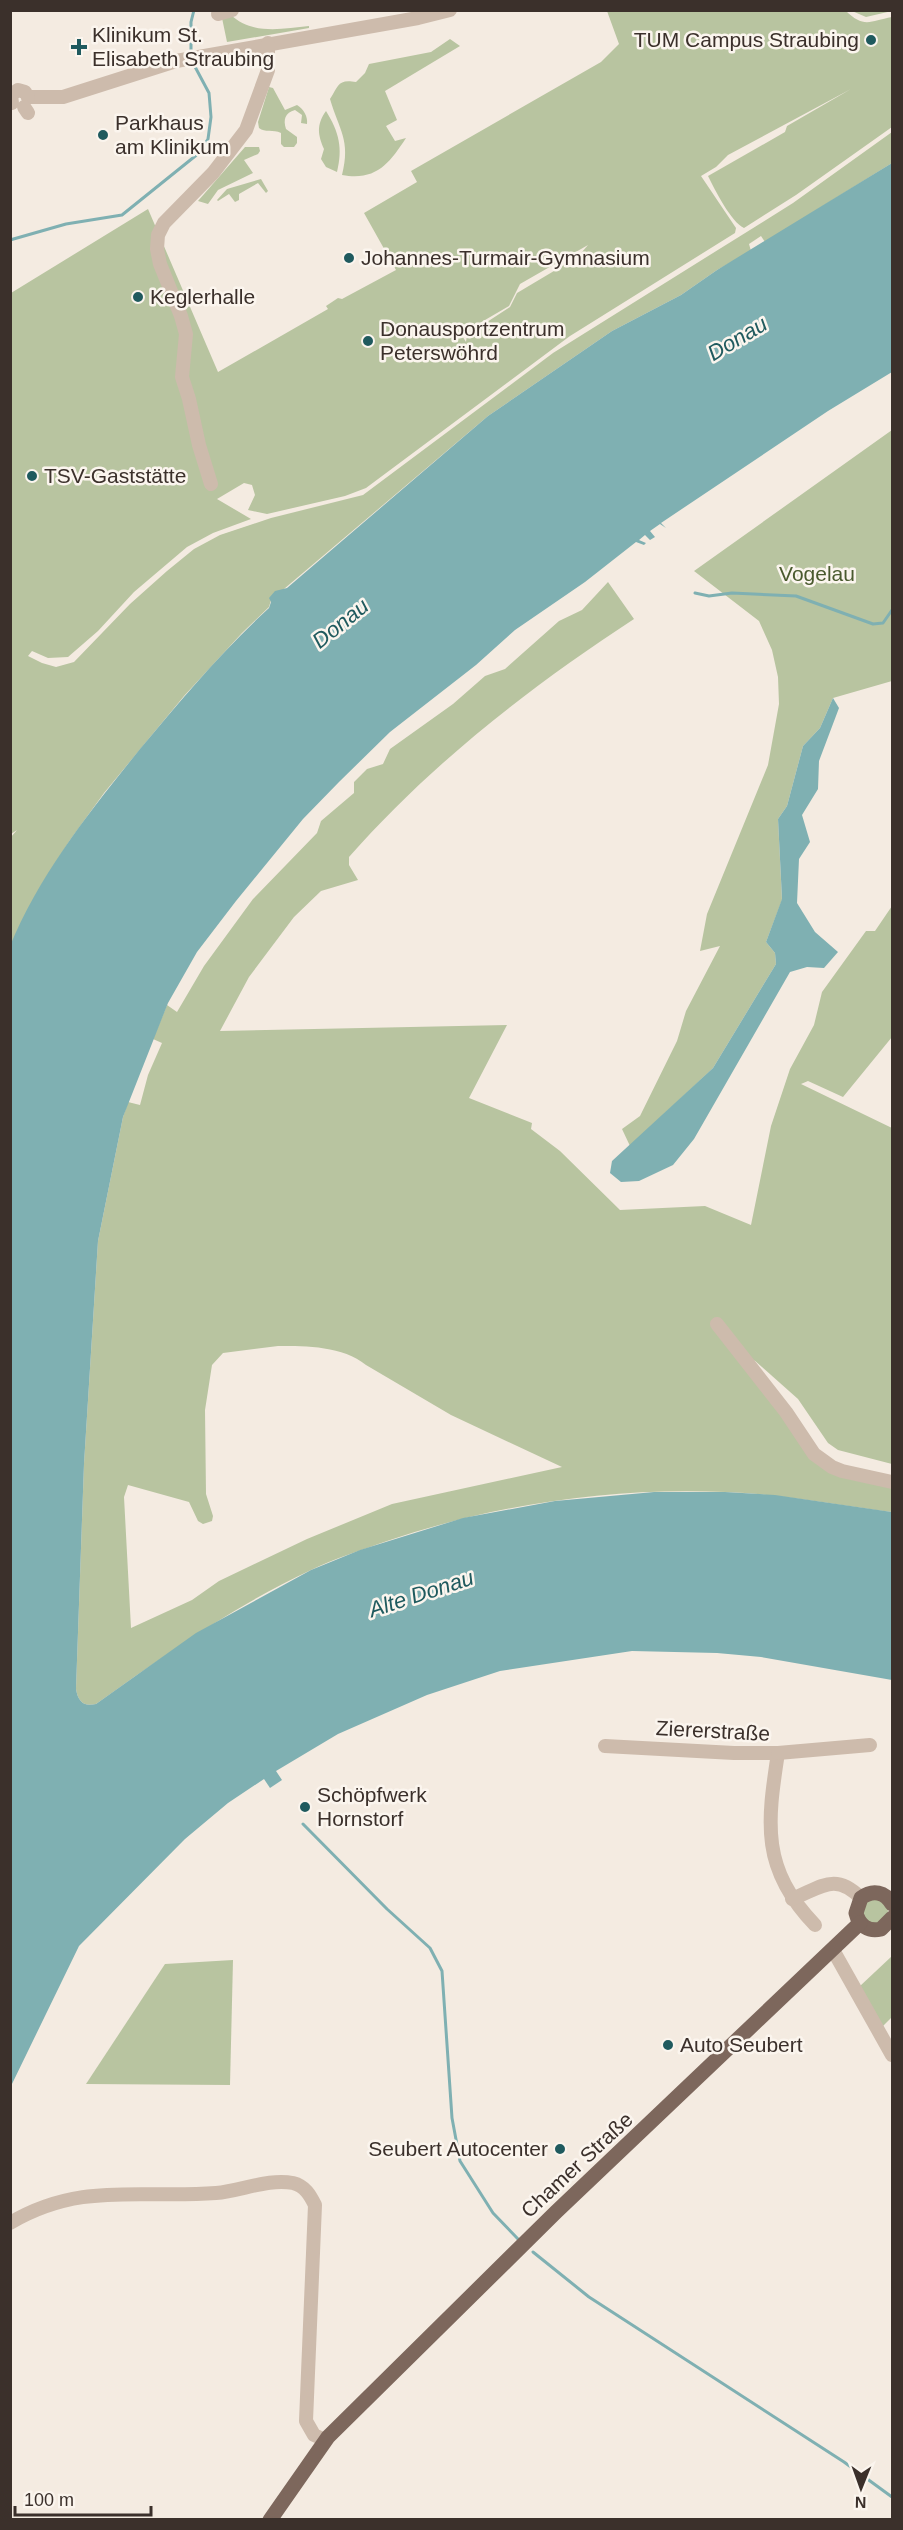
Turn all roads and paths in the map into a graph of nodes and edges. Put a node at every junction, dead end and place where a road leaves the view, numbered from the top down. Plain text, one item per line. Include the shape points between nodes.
1 (443, 11) edge
2 (268, 44) junction
3 (20, 100) edge
4 (211, 484) dead end
5 (717, 1324) dead end
6 (892, 1482) edge
7 (870, 1745) dead end
8 (605, 1746) dead end
9 (778, 1753) junction
10 (861, 1898) junction
11 (792, 1899) junction
12 (891, 1899) edge
13 (815, 1924) dead end
14 (890, 1925) edge
15 (848, 1935) junction
16 (892, 2055) edge
17 (11, 2223) edge
18 (325, 2440) junction
19 (270, 2520) edge

1 - 2 street
2 - 3 street via 176,61 63,97
2 - 4 street via 268,70 246,130 158,235 160,264 186,334 182,376
5 - 6 street via 814,1454 842,1472
7 - 9 street
8 - 9 street, Ziererstraße
9 - 11 street, Ziererstraße via 771,1801 771,1842 778,1872
10 - 11 street via 850,1887 837,1882
10 - 12 main road via 878,1892
10 - 15 main road
11 - 13 street, Ziererstraße
14 - 15 main road
15 - 16 street
15 - 18 main road, Chamer Straße via 556,2212
17 - 18 street via 42,2207 97,2194 206,2193 282,2182 297,2184 309,2192 315,2205 306,2421 314,2435
18 - 19 main road, Chamer Straße

